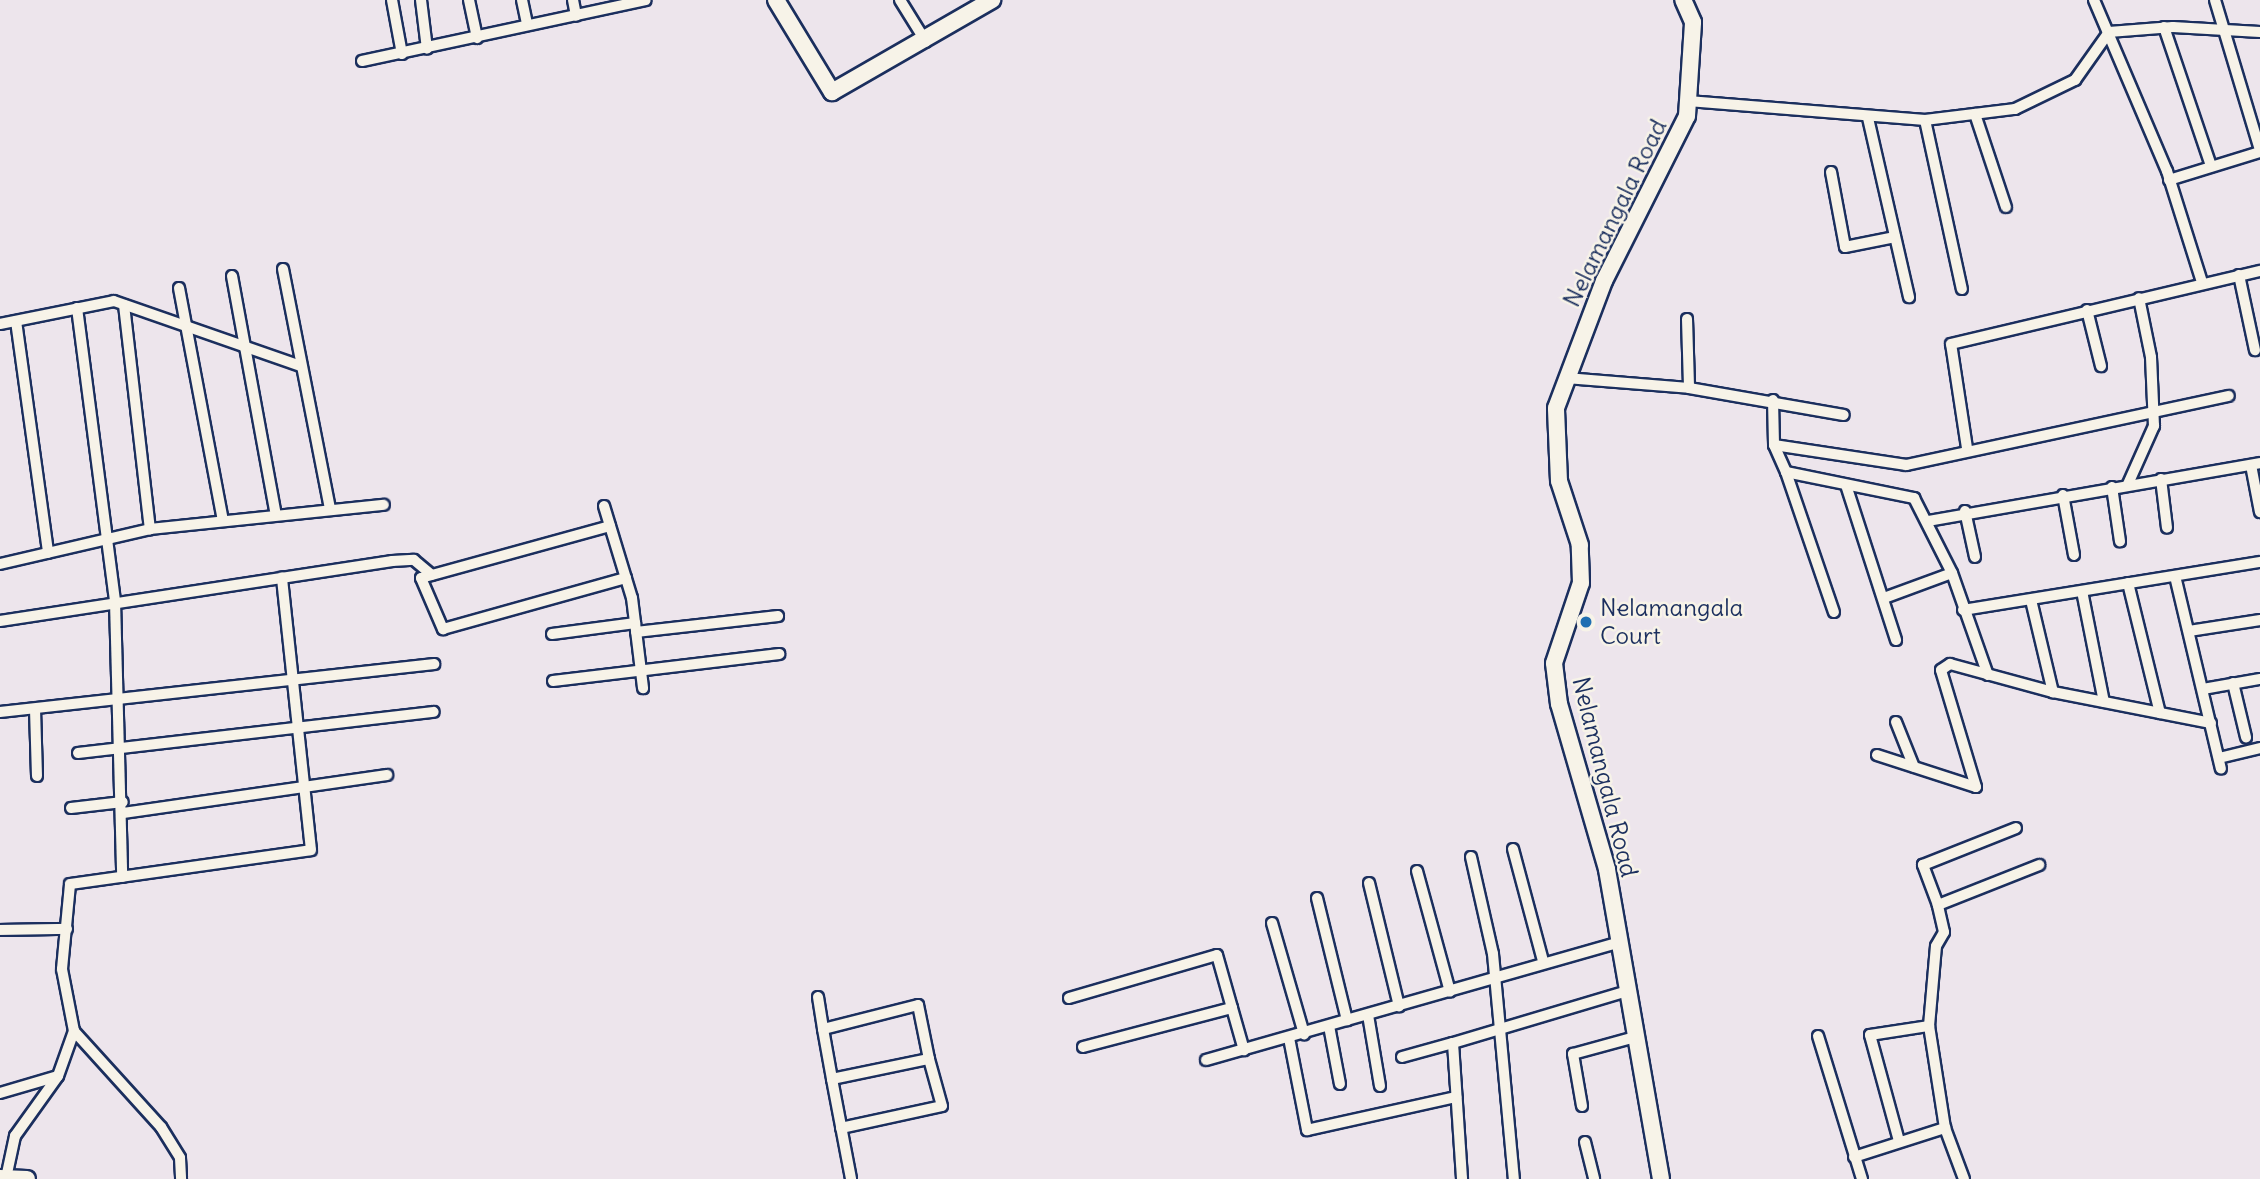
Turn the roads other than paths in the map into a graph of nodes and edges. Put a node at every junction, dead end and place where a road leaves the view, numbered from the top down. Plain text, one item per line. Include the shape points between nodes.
1 (391, 0) edge
2 (421, 0) edge
3 (469, 0) edge
4 (522, 0) edge
5 (573, 0) edge
6 (646, 0) edge
7 (776, 0) edge
8 (900, 0) edge
9 (1683, 0) edge
10 (2094, 0) edge
11 (2215, 0) edge
12 (628, 2) edge
13 (982, 3) edge
14 (576, 16) junction
15 (527, 24) junction
16 (2164, 27) junction
17 (2222, 29) junction
18 (2109, 32) junction
19 (2260, 32) edge
20 (477, 38) junction
21 (926, 43) junction
22 (427, 49) junction
23 (402, 54) junction
24 (362, 61) dead end
25 (1688, 101) junction
26 (1975, 114) junction
27 (1868, 118) junction
28 (1926, 120) junction
29 (2260, 151) edge
30 (2211, 166) junction
31 (1831, 172) dead end
32 (2169, 180) junction
33 (2006, 207) dead end
34 (1895, 237) junction
35 (283, 269) dead end
36 (2260, 271) edge
37 (2239, 275) junction
38 (232, 276) dead end
39 (2203, 282) junction
40 (179, 288) dead end
41 (1962, 289) dead end
42 (1909, 297) dead end
43 (2139, 298) junction
44 (124, 305) junction
45 (77, 308) junction
46 (2087, 310) junction
47 (1687, 319) dead end
48 (16, 321) junction
49 (0, 324) edge
50 (187, 326) junction
51 (244, 346) junction
52 (2255, 350) dead end
53 (301, 366) junction
54 (2101, 366) dead end
55 (1566, 378) junction
56 (1689, 388) junction
57 (2229, 396) dead end
58 (1773, 400) junction
59 (2155, 411) junction
60 (1844, 415) dead end
61 (1774, 445) junction
62 (1967, 448) junction
63 (2255, 464) edge
64 (1786, 472) junction
65 (2161, 479) junction
66 (2128, 484) junction
67 (1846, 485) junction
68 (2112, 487) junction
69 (2063, 495) junction
70 (384, 505) dead end
71 (604, 506) dead end
72 (330, 509) junction
73 (1965, 511) junction
74 (2260, 512) edge
75 (276, 515) junction
76 (223, 521) junction
77 (1928, 521) junction
78 (610, 526) junction
79 (2167, 528) dead end
80 (150, 529) junction
81 (2120, 541) dead end
82 (104, 542) junction
83 (48, 553) junction
84 (2074, 555) dead end
85 (1975, 558) dead end
86 (2260, 562) edge
87 (0, 564) edge
88 (1952, 573) junction
89 (432, 575) junction
90 (2175, 576) junction
91 (282, 578) junction
92 (626, 578) junction
93 (2129, 583) junction
94 (2082, 591) junction
95 (1884, 598) junction
96 (2031, 600) junction
97 (115, 601) junction
98 (1964, 610) junction
99 (1834, 612) dead end
100 (778, 616) dead end
101 (2260, 620) edge
102 (0, 621) edge
103 (636, 628) junction
104 (2189, 631) junction
105 (552, 634) dead end
106 (1896, 640) dead end
107 (779, 654) dead end
108 (434, 664) dead end
109 (641, 671) junction
110 (1988, 675) junction
111 (2260, 678) edge
112 (293, 679) junction
113 (553, 681) dead end
114 (2233, 684) junction
115 (643, 688) dead end
116 (2203, 689) junction
117 (2053, 692) junction
118 (121, 699) junction
119 (2104, 702) junction
120 (35, 709) junction
121 (0, 712) edge
122 (434, 712) dead end
123 (2160, 713) junction
124 (1896, 722) dead end
125 (2211, 723) junction
126 (300, 728) junction
127 (2246, 737) dead end
128 (122, 748) junction
129 (2260, 748) edge
130 (78, 753) dead end
131 (1877, 755) dead end
132 (1914, 767) junction
133 (387, 775) dead end
134 (37, 776) dead end
135 (306, 787) junction
136 (71, 808) dead end
137 (123, 808) junction
138 (2016, 828) dead end
139 (1513, 849) dead end
140 (1471, 858) dead end
141 (2039, 865) dead end
142 (1418, 871) dead end
143 (122, 877) junction
144 (1368, 883) dead end
145 (1317, 898) dead end
146 (1938, 905) junction
147 (1272, 923) dead end
148 (67, 929) junction
149 (0, 930) edge
150 (1619, 942) junction
151 (1543, 961) junction
152 (1493, 977) junction
153 (1627, 991) junction
154 (1450, 992) junction
155 (818, 997) dead end
156 (1069, 998) dead end
157 (1399, 1006) junction
158 (1232, 1008) junction
159 (1368, 1014) junction
160 (1347, 1020) junction
161 (1329, 1026) junction
162 (1929, 1026) junction
163 (823, 1030) junction
164 (1499, 1030) junction
165 (74, 1031) junction
166 (1304, 1034) junction
167 (1818, 1036) dead end
168 (1635, 1037) junction
169 (1289, 1038) junction
170 (1453, 1043) junction
171 (1083, 1046) dead end
172 (1244, 1050) junction
173 (1402, 1056) dead end
174 (929, 1059) junction
175 (1206, 1060) dead end
176 (58, 1076) junction
177 (832, 1079) junction
178 (1340, 1084) dead end
179 (1380, 1086) dead end
180 (0, 1093) edge
181 (1456, 1097) junction
182 (1582, 1106) dead end
183 (841, 1128) junction
184 (1945, 1128) junction
185 (1899, 1141) junction
186 (1585, 1142) dead end
187 (1854, 1157) junction
188 (3, 1178) edge
189 (27, 1179) edge
190 (181, 1179) edge
191 (851, 1179) edge
192 (1462, 1179) edge
193 (1514, 1179) edge
194 (1594, 1179) edge
195 (1661, 1179) edge
196 (1862, 1179) edge
197 (1964, 1179) edge

1 - 23 street
2 - 22 street
3 - 20 street
4 - 15 street
5 - 14 street
6 - 12 street
7 - 21 main road via 832,92
8 - 21 street
9 - 25 main road, Nelamangala Road via 1693,22
10 - 18 street
11 - 17 street
12 - 14 street
13 - 21 main road
14 - 15 street
15 - 20 street
16 - 17 street
16 - 18 street
16 - 30 street
17 - 19 street
17 - 29 street
18 - 26 street via 2075,80 2015,109
18 - 32 street
20 - 22 street
22 - 23 street
23 - 24 street
25 - 27 street
25 - 55 main road, Nelamangala Road via 1687,116 1604,281
26 - 28 street
26 - 33 street
27 - 28 street
27 - 34 street
28 - 41 street
29 - 30 street
30 - 32 street
31 - 34 street via 1846,247
32 - 39 street
34 - 42 street
35 - 53 street
36 - 37 street
37 - 39 street
37 - 52 street
38 - 51 street
39 - 43 street
40 - 50 street
43 - 46 street
43 - 59 street
44 - 45 street
44 - 50 street
44 - 80 street
45 - 48 street
45 - 82 street
46 - 54 street
46 - 62 street via 1947,347
47 - 56 street
48 - 49 street
48 - 83 street
50 - 51 street
50 - 76 street
51 - 53 street
51 - 75 street
53 - 72 street
55 - 56 street
55 - 150 main road, Nelamangala Road via 1556,408 1559,481 1580,545 1581,583 1553,663
56 - 58 street
57 - 59 street
58 - 60 street
58 - 61 street
59 - 62 street
59 - 66 street via 2146,450
61 - 62 street via 1906,465
61 - 64 street
63 - 65 street
63 - 74 street
64 - 67 street
64 - 99 street
65 - 66 street
65 - 79 street
66 - 68 street
67 - 77 street via 1914,498
67 - 95 street
68 - 69 street
68 - 81 street
69 - 73 street
69 - 84 street
70 - 72 street
71 - 78 street
72 - 75 street
73 - 77 street
73 - 85 street
75 - 76 street
76 - 80 street
77 - 88 street
78 - 89 street
78 - 92 street
80 - 82 street
82 - 83 street
82 - 97 street
83 - 87 street
86 - 90 street
88 - 95 street
88 - 98 street
89 - 91 street via 414,560
89 - 92 street via 421,578 443,629
90 - 93 street
90 - 104 street
91 - 97 street
91 - 112 street
92 - 103 street
93 - 94 street
93 - 123 street
94 - 96 street
94 - 119 street
95 - 106 street
96 - 98 street
96 - 117 street
97 - 102 street
97 - 118 street
98 - 110 street
100 - 103 street
101 - 104 street
103 - 105 street
103 - 109 street
104 - 116 street
107 - 109 street
108 - 112 street
109 - 113 street
109 - 115 street
110 - 117 street
110 - 132 street via 1951,664 1941,670 1976,787
111 - 114 street
112 - 118 street
112 - 126 street
114 - 116 street
114 - 127 street
116 - 125 street
117 - 119 street
118 - 120 street
118 - 128 street
119 - 123 street
120 - 121 street
120 - 134 street
122 - 126 street
123 - 125 street
124 - 132 street
125 - 129 street via 2220,763
126 - 128 street
126 - 135 street
128 - 130 street
128 - 137 street
131 - 132 street
133 - 135 street
135 - 137 street
135 - 143 street via 311,850
136 - 137 street
137 - 143 street
138 - 146 street via 1923,865
139 - 151 street
140 - 152 street
141 - 146 street
142 - 154 street
143 - 148 street via 70,884
144 - 157 street
145 - 160 street
146 - 162 street via 1944,932 1936,946
147 - 166 street
148 - 149 street
148 - 165 street via 62,969
150 - 151 street
150 - 153 main road, Nelamangala Road
151 - 152 street
152 - 154 street
152 - 164 street
153 - 164 street
153 - 168 main road, Nelamangala Road
154 - 157 street
155 - 163 street
156 - 158 street via 1217,955
157 - 159 street
158 - 171 street
158 - 172 street
159 - 160 street
159 - 179 street
160 - 161 street
161 - 166 street
161 - 178 street
162 - 184 street
162 - 185 street via 1870,1035
163 - 174 street via 918,1005
163 - 177 street
164 - 170 street
164 - 193 street
165 - 176 street
165 - 190 street via 161,1128 180,1158
166 - 169 street
167 - 187 street
168 - 182 street via 1573,1054
168 - 195 main road, Nelamangala Road
169 - 172 street
169 - 181 street via 1307,1130
170 - 173 street
170 - 181 street
172 - 175 street
174 - 177 street
174 - 183 street via 942,1106
176 - 180 street
176 - 188 street via 15,1136
177 - 183 street
181 - 192 street
183 - 191 street
184 - 185 street
184 - 197 street
185 - 187 street
186 - 194 street
187 - 196 street
188 - 189 main road

